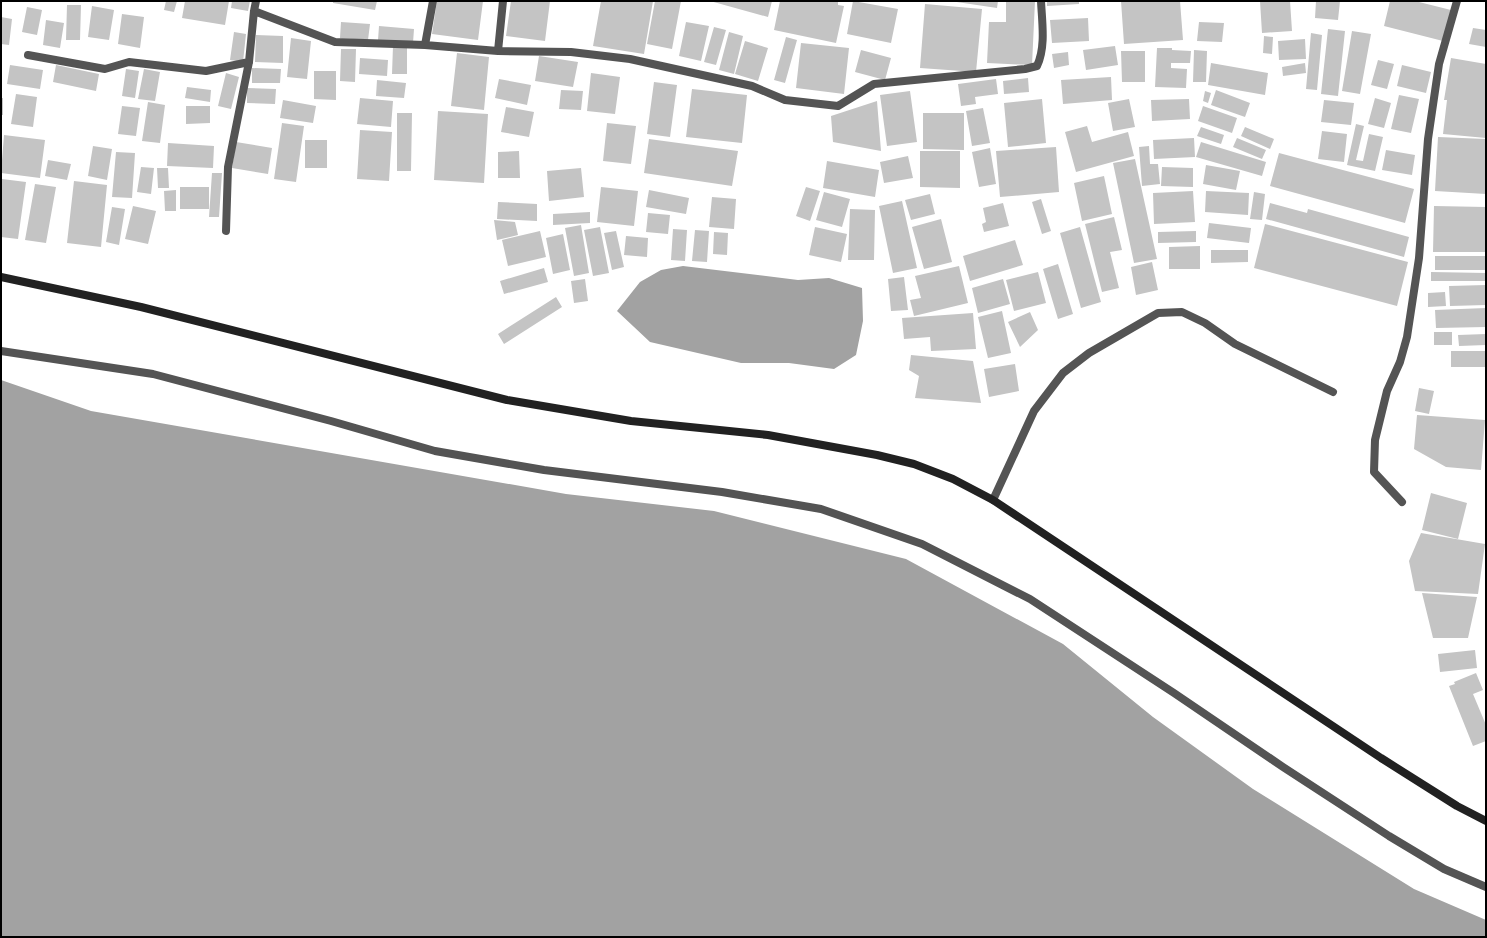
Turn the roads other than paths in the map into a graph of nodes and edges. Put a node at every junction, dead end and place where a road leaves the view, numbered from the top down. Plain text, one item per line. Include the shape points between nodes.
1 (256, 1) edge
2 (433, 1) edge
3 (503, 1) edge
4 (1041, 1) edge
5 (1457, 1) edge
6 (254, 12) junction
7 (425, 46) junction
8 (498, 51) junction
9 (28, 55) dead end
10 (249, 62) junction
11 (226, 231) dead end
12 (1, 277) edge
13 (1, 351) edge
14 (1333, 392) dead end
15 (993, 500) junction
16 (1402, 502) dead end
17 (1486, 821) edge
18 (1486, 887) edge

1 - 6 street
2 - 7 street
3 - 8 street
4 - 8 street via 1041,58 1037,66 874,84 838,106 785,100 752,86 630,59 571,52
5 - 16 street via 1439,64 1430,124 1419,258 1407,337 1400,362 1387,391 1375,440 1374,472
6 - 7 street via 336,42
6 - 10 street
7 - 8 street
9 - 10 street via 104,69 129,62 206,72
10 - 11 street via 228,167
12 - 15 main road via 141,308 507,400 630,421 768,435 914,464 953,479
13 - 18 street via 153,374 435,451 544,470 722,492 821,509 922,544 1030,599 1390,836 1444,869
14 - 15 street via 1236,344 1205,323 1182,312 1158,312 1089,352 1063,373 1034,411
15 - 17 main road via 1381,758 1457,806

